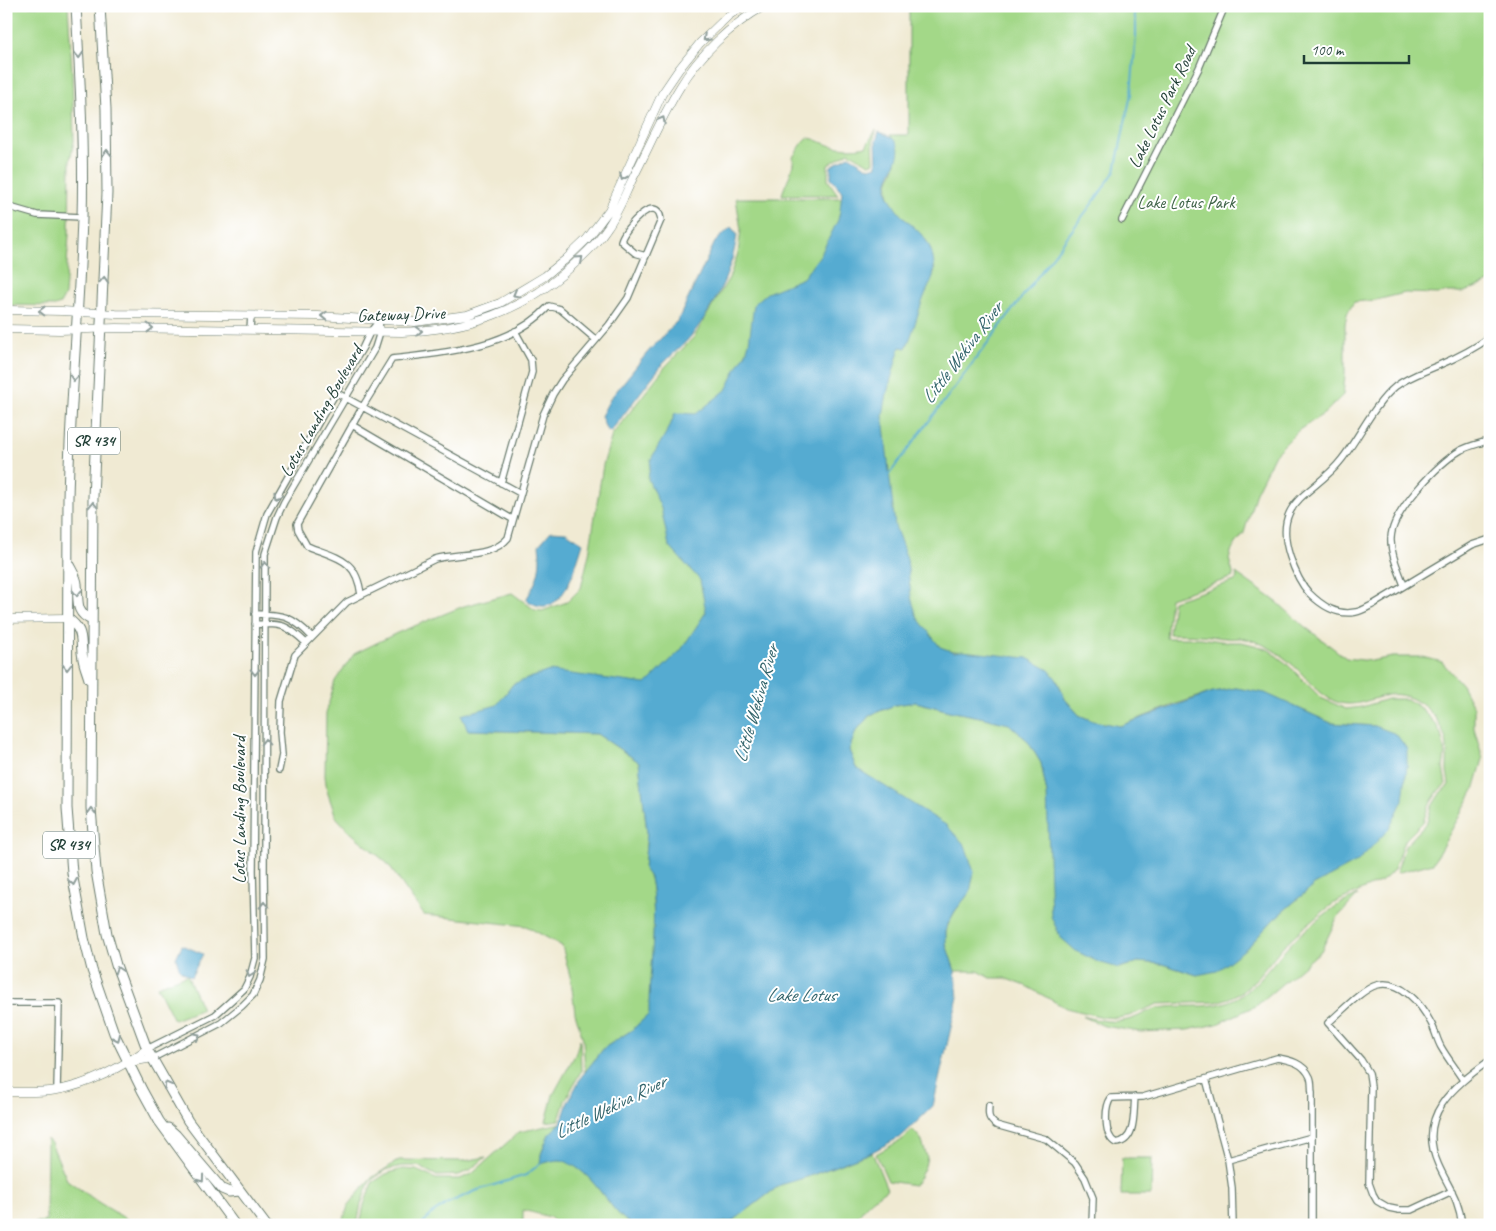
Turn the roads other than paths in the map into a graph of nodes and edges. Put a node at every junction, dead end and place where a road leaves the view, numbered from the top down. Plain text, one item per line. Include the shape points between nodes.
1 (76, 6) edge
2 (100, 6) edge
3 (742, 6) edge
4 (764, 6) edge
5 (1225, 6) edge
6 (6, 206) edge
7 (82, 217) junction
8 (1122, 220) dead end
9 (646, 256) junction
10 (6, 310) edge
11 (78, 312) junction
12 (102, 314) junction
13 (250, 316) junction
14 (379, 321) junction
15 (6, 329) edge
16 (101, 329) junction
17 (250, 329) junction
18 (77, 330) junction
19 (515, 331) junction
20 (370, 332) junction
21 (380, 332) junction
22 (1490, 337) edge
23 (596, 339) junction
24 (337, 393) junction
25 (347, 398) junction
26 (363, 406) junction
27 (352, 425) junction
28 (1487, 441) dead end
29 (501, 483) junction
30 (520, 493) junction
31 (512, 519) junction
32 (1490, 539) edge
33 (68, 562) junction
34 (1404, 586) junction
35 (361, 595) junction
36 (255, 614) junction
37 (266, 614) junction
38 (286, 616) junction
39 (68, 618) junction
40 (6, 619) edge
41 (92, 620) junction
42 (255, 624) junction
43 (266, 624) junction
44 (283, 625) junction
45 (312, 637) junction
46 (306, 643) junction
47 (92, 686) junction
48 (279, 770) dead end
49 (6, 1002) edge
50 (147, 1049) junction
51 (153, 1058) junction
52 (1490, 1060) edge
53 (128, 1062) junction
54 (1206, 1079) junction
55 (1463, 1080) junction
56 (57, 1090) junction
57 (6, 1092) edge
58 (1135, 1097) junction
59 (989, 1104) dead end
60 (159, 1121) junction
61 (1312, 1137) junction
62 (1228, 1160) junction
63 (240, 1190) junction
64 (1452, 1191) junction
65 (235, 1225) edge
66 (266, 1225) edge
67 (1092, 1225) edge
68 (1233, 1225) edge
69 (1312, 1225) edge
70 (1462, 1225) edge

1 -> 7 main road, SR 434
12 -> 2 main road, SR 434 via 107,193
3 -> 14 street, Gateway Drive via 700,43 679,69 662,94 609,210 587,239 566,259 523,291 467,314 415,322
21 -> 4 street, Gateway Drive via 433,331 469,324 522,302 565,273 607,228 681,86 705,54 734,27
5 - 8 street, Lake Lotus Park Road via 1199,68
6 - 7 street via 36,215
7 - 11 main road, SR 434
9 - 9 street via 635,253 621,242 628,227 649,209 661,215 662,220
9 - 23 street via 628,298
11 -> 10 street, Gateway Drive
11 - 12 street, Gateway Drive
11 - 18 main road, SR 434
12 - 13 street, Gateway Drive
12 - 16 main road, SR 434
14 -> 13 street, Gateway Drive via 346,317
13 - 17 street
14 - 20 street, Lotus Landing Boulevard
14 - 21 street, Lotus Landing Boulevard
15 - 18 street, Gateway Drive
16 -> 17 street, Gateway Drive
16 - 18 street, Gateway Drive
41 -> 16 main road, SR 434 via 94,447
17 - 20 street, Gateway Drive
18 -> 33 main road, SR 434
19 - 23 street via 533,321 549,306 560,310
19 - 26 street via 473,346 392,359
19 - 29 street via 531,360 532,372
20 - 21 street, Gateway Drive
20 - 24 street, Lotus Landing Boulevard
21 - 25 street, Lotus Landing Boulevard
22 - 34 street via 1465,354 1396,386 1330,473 1298,499 1288,512 1286,544 1294,569 1319,603 1331,610 1357,612
23 - 30 street via 562,380 542,415
24 - 25 street
24 -> 36 street, Lotus Landing Boulevard via 267,514 256,552
25 - 26 street
37 -> 25 street, Lotus Landing Boulevard via 265,554 277,516
26 - 27 street
26 - 29 street
27 - 31 street
27 - 35 street via 298,524 298,530 307,546 351,566
28 - 34 street via 1462,450 1446,462 1401,510 1391,538
29 - 30 street
30 - 31 street
31 - 35 street via 504,543 482,552 435,559
32 - 34 street via 1472,545
33 - 39 main road, SR 434
33 -> 41 main road via 78,582 80,610
35 - 45 street via 347,602
36 - 37 street
36 - 42 street, Lotus Landing Boulevard
37 - 38 street
37 - 43 street, Lotus Landing Boulevard
38 - 44 street
38 - 45 street
39 - 40 street
39 - 47 main road via 80,630 82,658
39 -> 53 main road, SR 434 via 66,808 72,873 92,970
41 - 47 main road, SR 434
42 - 43 street
42 -> 50 street, Lotus Landing Boulevard via 252,967 244,989 215,1015
43 - 44 street
51 -> 43 street, Lotus Landing Boulevard via 221,1023 253,995 262,973 265,959
44 - 46 street
45 - 46 street
46 - 48 street via 295,655 281,701 282,755
50 -> 47 main road, SR 434 via 107,934 96,871 91,808
49 - 56 street via 59,1003
50 - 51 main road, SR 434
50 - 53 street
51 - 53 street
63 -> 51 main road, SR 434 via 188,1120
52 - 55 street
53 - 56 street via 88,1081
53 - 60 main road, SR 434
54 - 58 street
54 - 61 street via 1277,1058 1302,1066 1310,1077
54 - 62 street
55 - 64 street via 1440,1104 1433,1126 1437,1163
55 - 64 street via 1422,1010 1410,995 1398,987 1386,984 1366,991 1328,1023 1361,1060 1369,1074 1370,1183 1377,1201 1389,1208 1411,1210
56 - 57 street
58 - 58 street via 1111,1098 1107,1104 1107,1129 1116,1143 1124,1141 1130,1134
59 - 67 street via 990,1120 996,1125 1046,1139 1075,1163 1093,1198
60 - 63 main road via 176,1135 222,1189 229,1192
60 -> 65 main road, SR 434
61 - 62 street
61 - 69 street
62 - 68 street
63 - 66 main road, SR 434
64 - 70 street via 1460,1207

